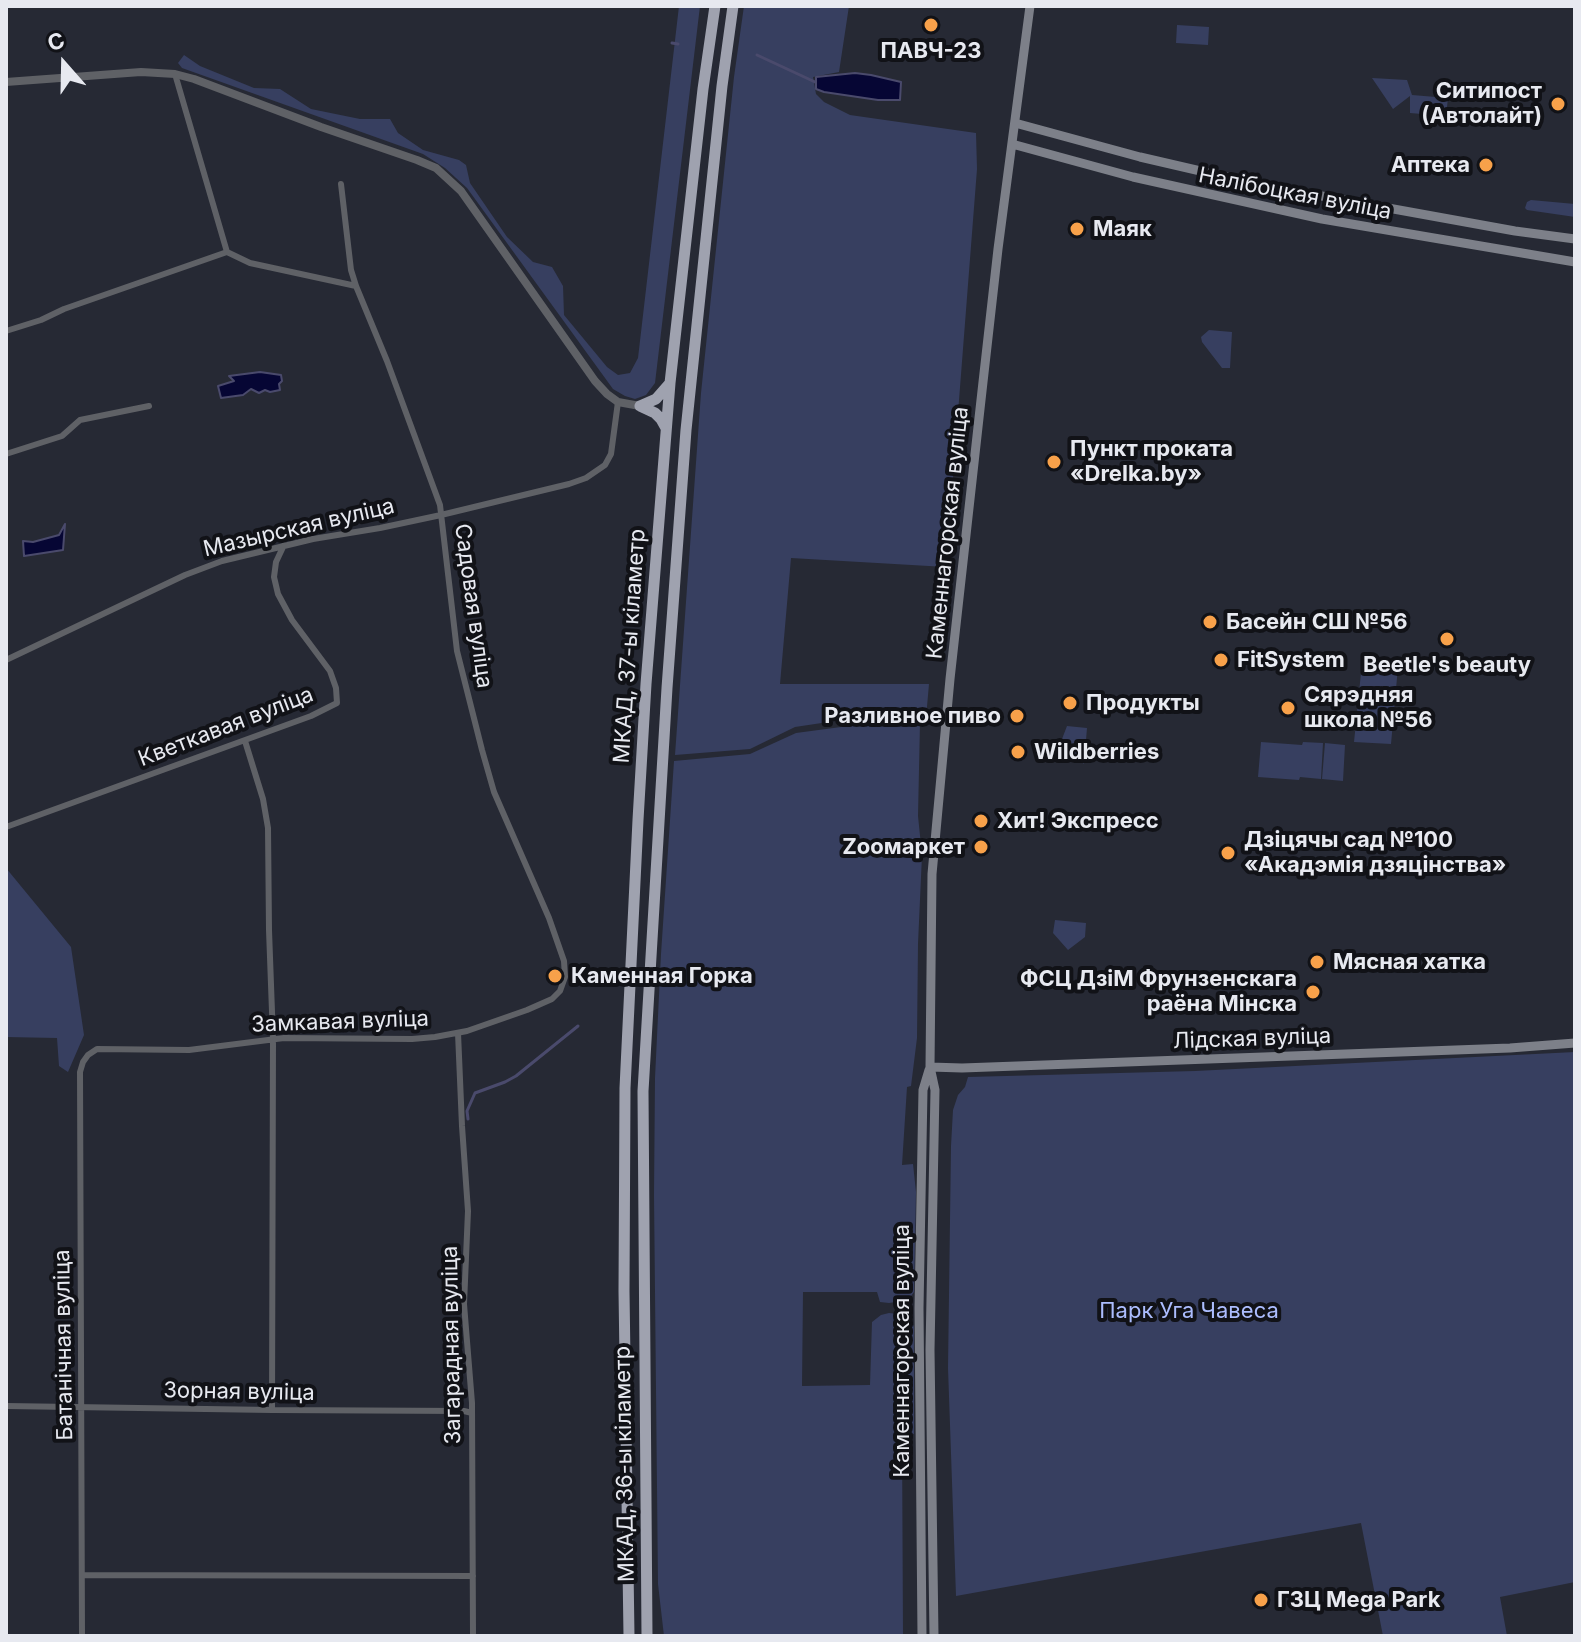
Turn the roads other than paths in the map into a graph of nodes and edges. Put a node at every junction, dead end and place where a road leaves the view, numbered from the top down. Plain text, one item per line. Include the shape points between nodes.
1 (715, 6) edge
2 (733, 6) edge
3 (1030, 6) edge
4 (175, 74) junction
5 (7, 80) edge
6 (1015, 123) junction
7 (1012, 144) junction
8 (341, 184) dead end
9 (1575, 239) edge
10 (227, 252) junction
11 (1575, 262) edge
12 (356, 286) junction
13 (6, 331) edge
14 (670, 383) junction
15 (618, 402) junction
16 (149, 406) dead end
17 (640, 406) junction
18 (666, 429) junction
19 (6, 454) edge
20 (441, 515) junction
21 (284, 545) junction
22 (6, 660) edge
23 (245, 741) junction
24 (6, 827) edge
25 (565, 977) joint
26 (458, 1033) junction
27 (273, 1043) junction
28 (1575, 1043) edge
29 (88, 1055) joint
30 (930, 1067) junction
31 (624, 1291) joint
32 (643, 1291) joint
33 (6, 1406) edge
34 (83, 1407) junction
35 (272, 1410) junction
36 (472, 1413) junction
37 (83, 1575) junction
38 (473, 1576) junction
39 (82, 1636) edge
40 (473, 1636) edge
41 (629, 1636) edge
42 (647, 1636) edge
43 (922, 1636) edge
44 (934, 1636) edge

1 - 14 highway, МКАД, 37-ы кіламетр
2 - 32 highway, МКАД, 37-ы кіламетр via 686,430 667,688 643,1091
3 - 6 main road, Каменнагорская вуліца
4 - 5 street
4 - 10 street
4 - 15 street via 417,160 445,175 595,381
6 - 7 main road, Каменнагорская вуліца
6 - 9 main road, Налібоцкая вуліца via 1261,185
7 - 11 main road, Налібоцкая вуліца via 1308,216
7 - 30 main road, Каменнагорская вуліца via 938,804
8 - 12 street, Садовая вуліца
10 - 12 street via 250,263
10 - 13 street
12 - 20 street, Садовая вуліца
14 - 17 highway via 656,399
14 - 18 highway, МКАД, 37-ы кіламетр
15 - 17 street
15 - 20 street, Мазырская вуліца via 611,454 586,478
16 - 19 street via 80,420 62,436
17 - 18 highway via 655,413
18 - 31 highway, МКАД, 37-ы кіламетр via 629,1000
20 - 21 street, Мазырская вуліца
20 - 25 street, Садовая вуліца via 468,700 494,792 549,918
21 - 22 street, Мазырская вуліца via 185,575
21 - 23 street, Кветкавая вуліца via 274,577 278,594 330,671 337,703
23 - 24 street, Кветкавая вуліца
23 - 27 street via 268,828
25 - 26 street, Замкавая вуліца via 552,999
26 - 27 street, Замкавая вуліца
26 - 36 street, Загарадная вуліца
27 - 29 street, Замкавая вуліца via 189,1050 97,1049
27 - 35 street
28 - 30 main road, Лідская вуліца
29 - 34 street, Батанічная вуліца via 80,1072
30 - 43 main road, Каменнагорская вуліца via 923,1090 919,1308
30 - 44 main road, Каменнагорская вуліца via 935,1090 930,1350
31 - 41 highway, МКАД, 36-ы кіламетр
32 - 42 highway, МКАД, 36-ы кіламетр
33 - 34 street, Зорная вуліца
34 - 35 street, Зорная вуліца
34 - 37 street, Батанічная вуліца
35 - 36 street, Зорная вуліца
36 - 38 street, Загарадная вуліца
37 - 38 street
37 - 39 street, Батанічная вуліца
38 - 40 street, Загарадная вуліца

